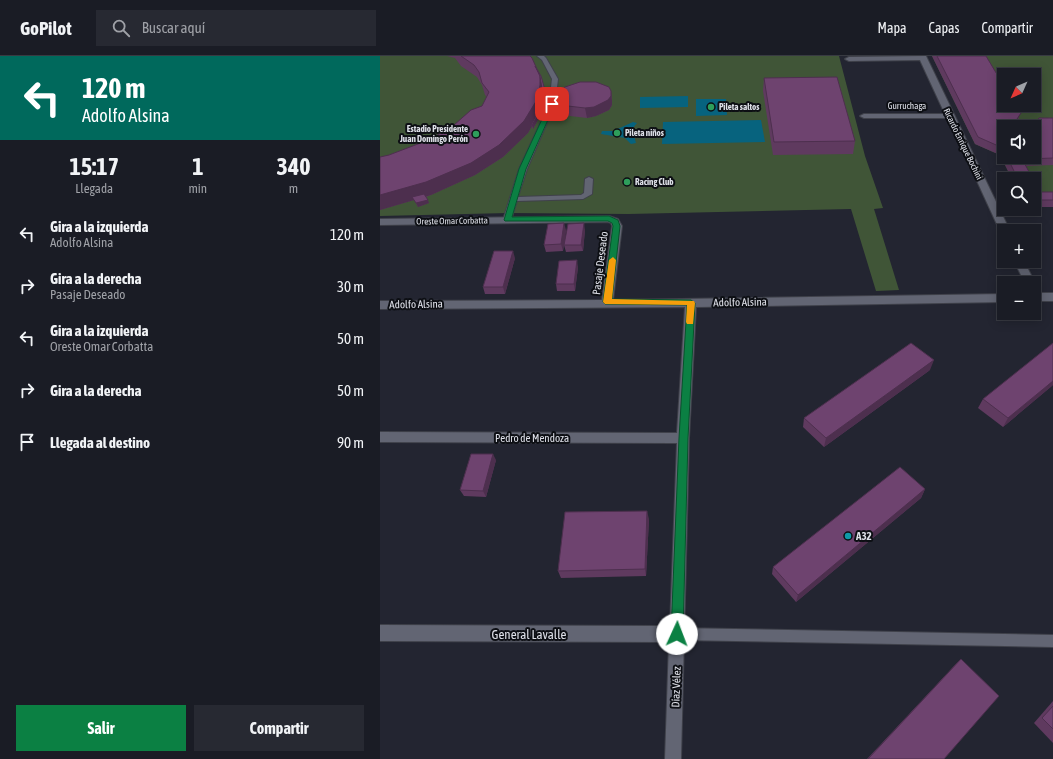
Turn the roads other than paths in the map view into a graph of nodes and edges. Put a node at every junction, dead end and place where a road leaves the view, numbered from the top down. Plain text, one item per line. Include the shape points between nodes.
1 (540, 56) edge
2 (922, 57) edge
3 (849, 59) dead end
4 (864, 116) dead end
5 (950, 116) junction
6 (590, 179) dead end
7 (514, 199) junction
8 (507, 220) junction
9 (380, 222) edge
10 (1002, 224) edge
11 (617, 226) joint
12 (1041, 296) edge
13 (1053, 297) edge
14 (997, 298) edge
15 (607, 302) junction
16 (691, 303) junction
17 (380, 304) edge
18 (380, 437) edge
19 (683, 438) junction
20 (380, 633) edge
21 (677, 634) junction
22 (1053, 641) edge
23 (673, 759) edge

1 - 7 lane via 556,79 552,104 523,169
2 - 3 street
2 - 5 street, Ricardo Enrique Bochini
4 - 5 street, Gurruchaga
5 - 10 street, Ricardo Enrique Bochini
6 - 7 lane via 588,194 583,197
7 - 8 lane
8 - 9 street, Oreste Omar Corbatta
8 - 11 street, Oreste Omar Corbatta via 609,219 615,221
11 - 15 street, Pasaje Deseado
12 - 13 street
14 - 16 street, Adolfo Alsina
15 - 16 street, Adolfo Alsina
15 - 17 street, Adolfo Alsina
16 - 19 street, Díaz Vélez
18 - 19 street, Pedro de Mendoza
19 - 21 street, Díaz Vélez
20 - 21 street, General Lavalle
21 - 22 lane
21 - 23 street, Díaz Vélez

